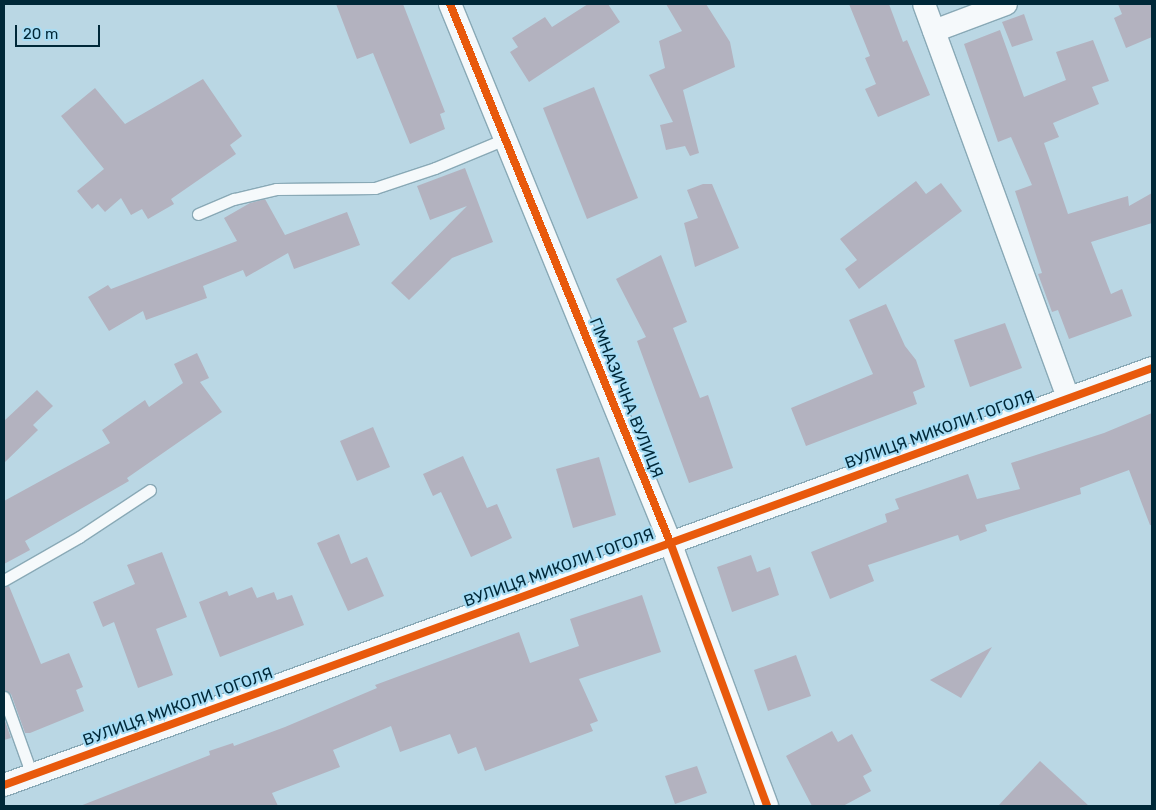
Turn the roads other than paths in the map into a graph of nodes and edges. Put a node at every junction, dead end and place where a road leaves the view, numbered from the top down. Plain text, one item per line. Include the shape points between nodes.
1 (450, 4) edge
2 (924, 4) edge
3 (1006, 4) edge
4 (934, 31) junction
5 (505, 139) junction
6 (198, 214) dead end
7 (1152, 368) edge
8 (1068, 398) junction
9 (150, 490) dead end
10 (670, 542) junction
11 (4, 580) edge
12 (4, 697) edge
13 (32, 775) junction
14 (4, 785) edge
15 (767, 806) edge

1 - 5 street, ГІМНАЗИЧНА ВУЛИЦЯ
2 - 4 street
3 - 4 street
4 - 8 street
5 - 6 lane via 376,188 276,189 234,199
5 - 10 street, ГІМНАЗИЧНА ВУЛИЦЯ
7 - 8 street, ВУЛИЦЯ МИКОЛИ ГОГОЛЯ
8 - 10 street, ВУЛИЦЯ МИКОЛИ ГОГОЛЯ
9 - 11 lane via 79,537
10 - 13 street, ВУЛИЦЯ МИКОЛИ ГОГОЛЯ
10 - 15 street, ГІМНАЗИЧНА ВУЛИЦЯ
12 - 13 lane
13 - 14 street, ВУЛИЦЯ МИКОЛИ ГОГОЛЯ

